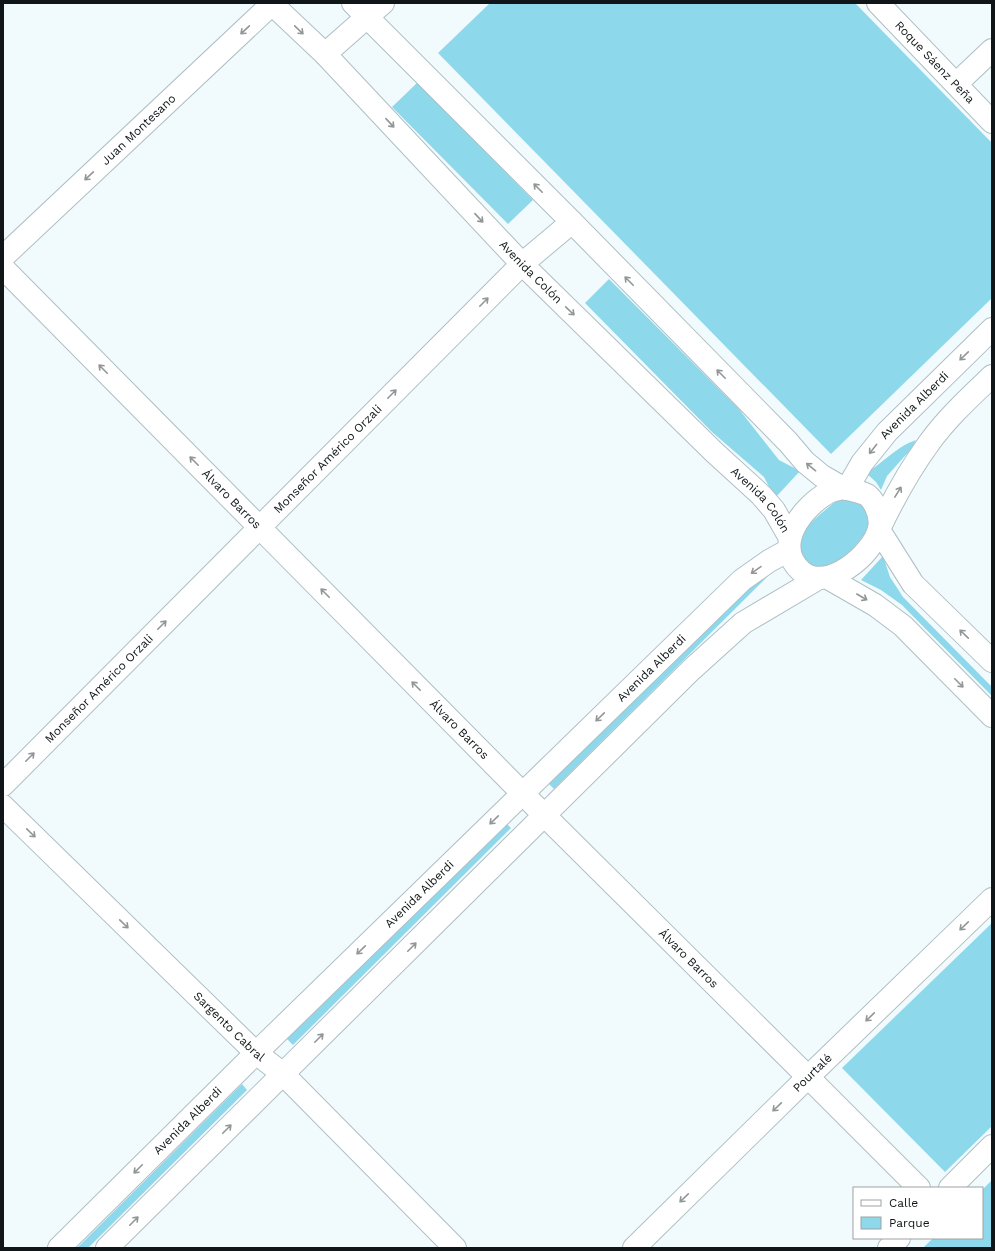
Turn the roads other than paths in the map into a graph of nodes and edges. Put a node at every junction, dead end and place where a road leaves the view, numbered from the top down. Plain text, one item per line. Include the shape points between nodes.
1 (272, 3) edge
2 (878, 3) edge
3 (368, 8) edge
4 (992, 50) edge
5 (325, 54) junction
6 (956, 84) junction
7 (992, 122) edge
8 (572, 222) junction
9 (3, 257) edge
10 (522, 264) junction
11 (3, 268) edge
12 (992, 329) edge
13 (992, 376) edge
14 (845, 489) junction
15 (260, 527) junction
16 (879, 529) junction
17 (790, 544) junction
18 (824, 578) junction
19 (992, 661) edge
20 (992, 716) edge
21 (3, 785) edge
22 (522, 793) junction
23 (3, 806) edge
24 (544, 815) junction
25 (992, 899) edge
26 (256, 1053) junction
27 (283, 1074) junction
28 (808, 1076) junction
29 (992, 1146) edge
30 (918, 1187) edge
31 (951, 1187) edge
32 (898, 1239) edge
33 (59, 1248) edge
34 (106, 1248) edge
35 (455, 1248) edge
36 (634, 1248) edge
37 (889, 1248) edge

1 -> 5 street, Avenida Colón
1 -> 9 street, Juan Montesano
2 - 6 street, Roque Sáenz Peña
3 - 5 street
8 -> 3 street
4 - 6 street
5 -> 10 street, Avenida Colón
6 - 7 street, Roque Sáenz Peña
8 - 10 street, Monseñor Américo Orzali
14 -> 8 street via 822,476 805,462
15 -> 10 street, Monseñor Américo Orzali
10 -> 17 street, Avenida Colón via 715,453 761,494 774,510
15 -> 11 street, Álvaro Barros
12 -> 14 street, Avenida Alberdi via 887,432
16 -> 13 street via 894,499 929,443 953,414
14 - 16 street via 856,490 868,496 880,516
14 - 17 street via 830,491 806,510 795,523
21 -> 15 street, Monseñor Américo Orzali
22 -> 15 street, Álvaro Barros
16 - 18 street via 863,555 841,573
19 -> 16 street via 913,584
17 - 18 street via 796,567 815,578
17 -> 22 street, Avenida Alberdi via 742,580
18 -> 20 street via 875,605 904,626
18 - 24 street via 743,623 691,670
22 - 24 street, Álvaro Barros
22 -> 26 street, Avenida Alberdi
23 -> 26 street, Sargento Cabral
27 -> 24 street
24 - 28 street, Álvaro Barros
25 -> 28 street, Pourtalé
26 - 27 street, Sargento Cabral
26 -> 33 street, Avenida Alberdi
34 -> 27 street
27 - 35 street, Sargento Cabral
28 - 30 street, Álvaro Barros
28 -> 36 street, Pourtalé
29 - 31 street
32 - 37 street

